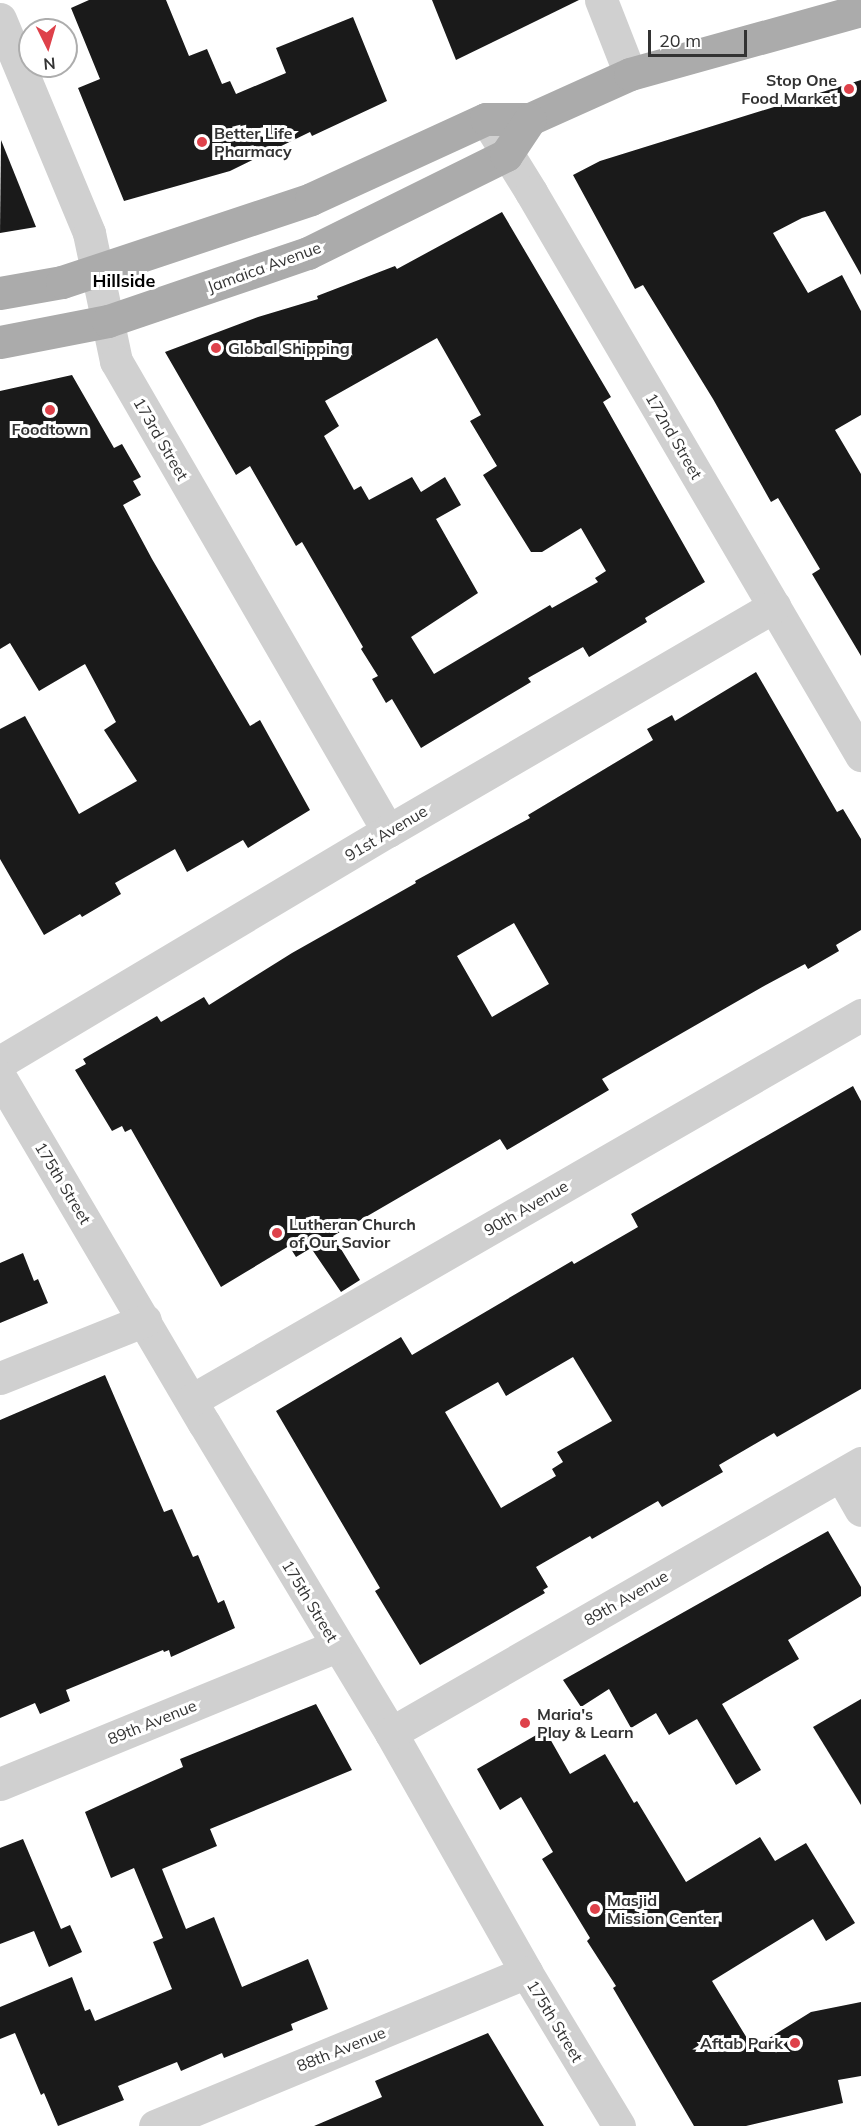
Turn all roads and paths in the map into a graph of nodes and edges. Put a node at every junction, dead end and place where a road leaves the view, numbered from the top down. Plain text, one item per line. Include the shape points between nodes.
1 (601, 0) edge
2 (861, 9) edge
3 (0, 19) edge
4 (630, 74) junction
5 (486, 118) junction
6 (530, 119) junction
7 (506, 155) junction
8 (96, 270) junction
9 (0, 293) edge
10 (108, 321) junction
11 (0, 342) edge
12 (774, 606) junction
13 (861, 755) edge
14 (388, 831) junction
15 (861, 1015) edge
16 (0, 1062) edge
17 (0, 1077) edge
18 (145, 1320) junction
19 (0, 1378) edge
20 (192, 1400) junction
21 (851, 1469) edge
22 (861, 1510) edge
23 (337, 1646) junction
24 (391, 1733) junction
25 (0, 1784) edge
26 (526, 1972) junction
27 (155, 2126) edge
28 (619, 2126) edge

1 - 4 street
2 - 4 main road
3 - 8 street, 173rd Street via 88,233
4 - 6 main road
5 - 6 main road
5 - 7 street, 172nd Street
5 - 8 main road via 311,199
6 - 7 main road, Jamaica Avenue
7 - 10 main road, Jamaica Avenue via 308,253
7 - 12 street, 172nd Street
8 - 9 main road via 62,282
8 - 10 street, 173rd Street
10 - 11 main road, Jamaica Avenue
10 - 14 street, 173rd Street via 116,361
12 - 13 street, 172nd Street
12 - 14 street, 91st Avenue
14 - 16 street, 91st Avenue
15 - 20 street, 90th Avenue
17 - 18 street, 175th Street
18 - 19 street
18 - 20 street, 175th Street
20 - 23 street, 175th Street
21 - 22 street
21 - 24 street, 89th Avenue
23 - 24 street, 175th Street
23 - 25 street, 89th Avenue
24 - 26 street, 175th Street
26 - 27 street, 88th Avenue
26 - 28 street, 175th Street

